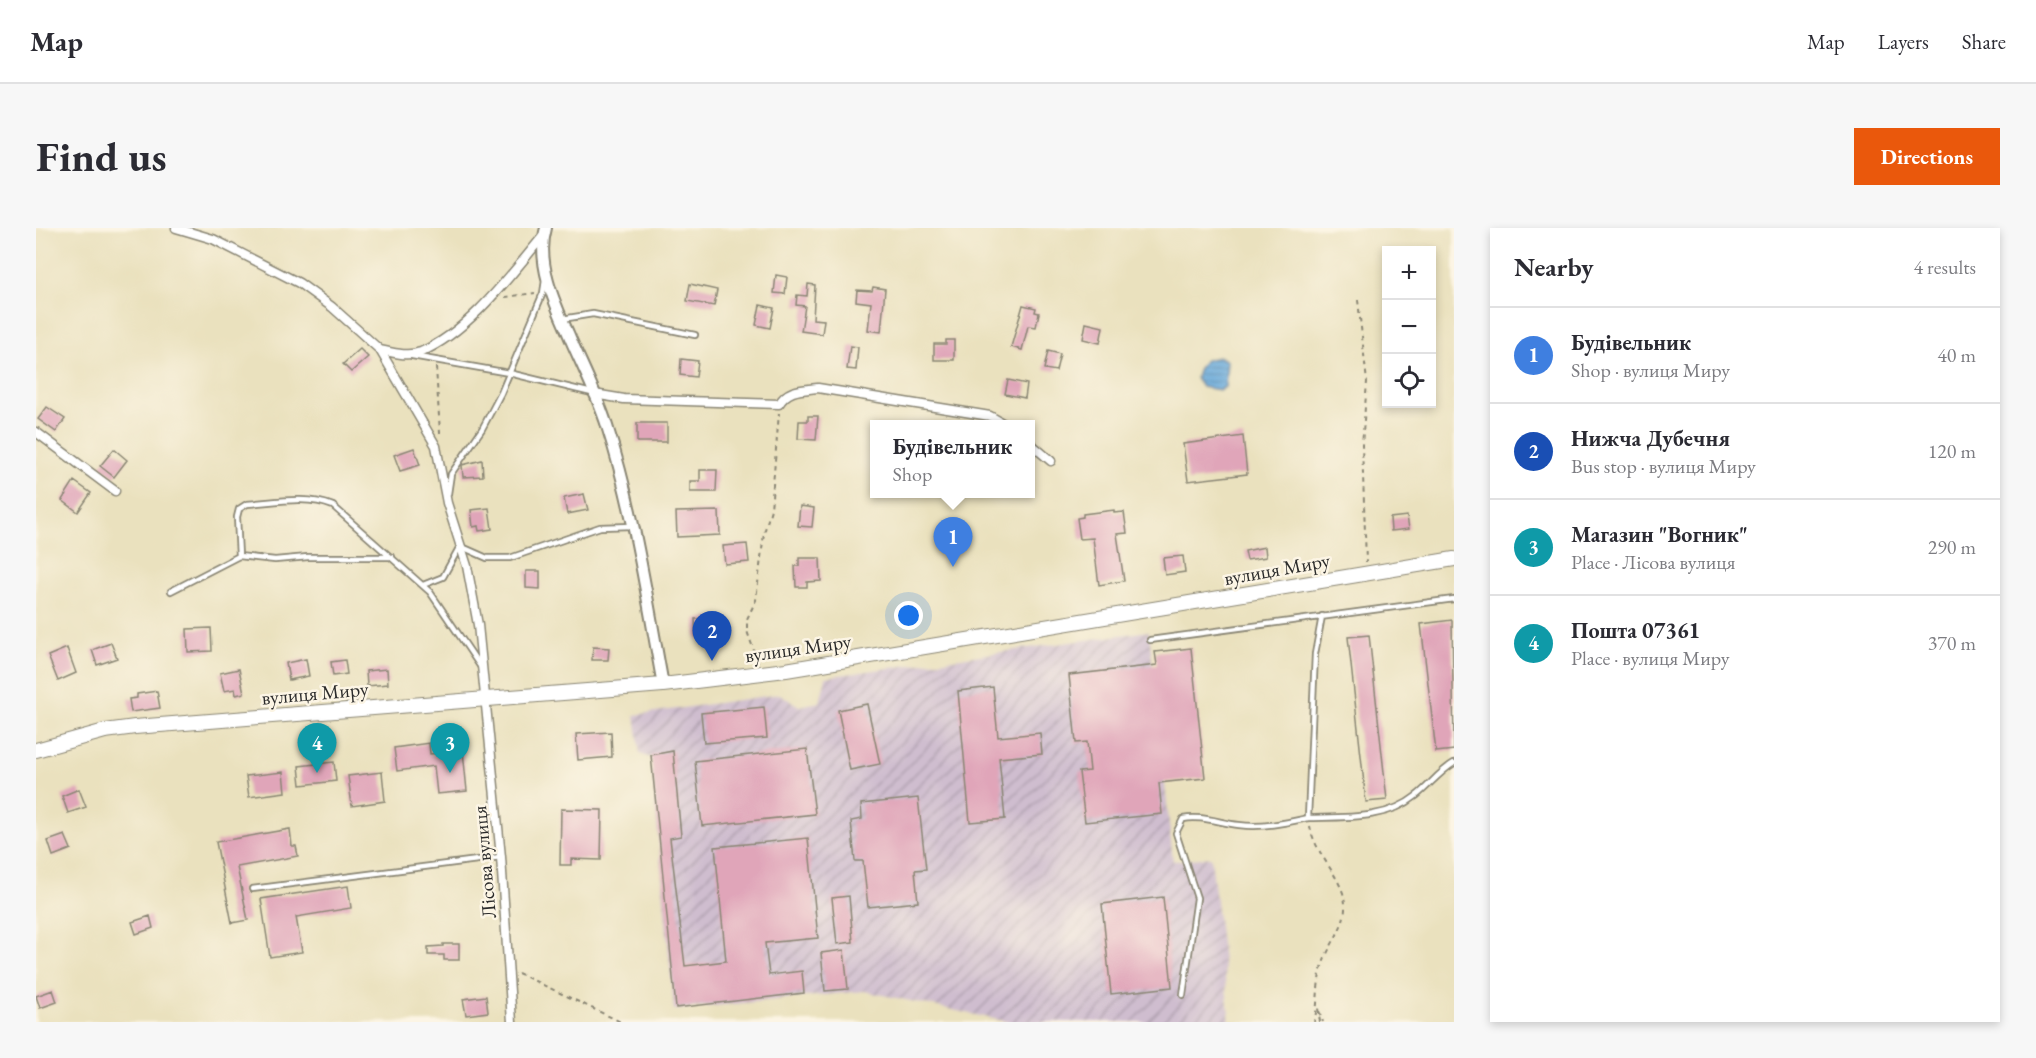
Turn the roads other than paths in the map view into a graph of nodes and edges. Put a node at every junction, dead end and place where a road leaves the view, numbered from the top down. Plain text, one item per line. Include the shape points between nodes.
1 (176, 228) edge
2 (545, 231) edge
3 (546, 270) junction
4 (562, 319) junction
5 (695, 335) dead end
6 (380, 350) junction
7 (404, 355) junction
8 (509, 373) junction
9 (594, 394) junction
10 (997, 420) edge
11 (36, 432) edge
12 (1035, 447) edge
13 (1051, 460) dead end
14 (115, 491) dead end
15 (447, 503) junction
16 (634, 526) junction
17 (460, 546) junction
18 (239, 556) junction
19 (392, 557) junction
20 (1454, 559) edge
21 (423, 585) junction
22 (171, 591) dead end
23 (1454, 599) edge
24 (1322, 616) junction
25 (1150, 640) dead end
26 (484, 671) junction
27 (663, 685) junction
28 (487, 699) junction
29 (36, 750) edge
30 (1454, 763) edge
31 (1308, 818) junction
32 (501, 857) junction
33 (252, 889) dead end
34 (1183, 995) dead end
35 (512, 1022) edge

1 - 6 street via 213,239 299,283
2 - 3 street
2 - 7 street via 488,301 434,344
3 - 4 street
3 - 8 lane via 543,293
4 - 5 lane via 593,314
4 - 9 street
6 - 7 street
6 - 15 street, Лісова вулиця via 436,446
7 - 8 lane
8 - 9 lane
8 - 15 lane via 482,429 451,474
9 - 10 street via 624,399 779,404 785,394 818,388
9 - 16 street via 609,432
11 - 14 street
12 - 13 street
15 - 17 street, Лісова вулиця
16 - 17 lane via 600,527 503,558 487,558
16 - 27 street
17 - 21 lane via 443,577
17 - 26 street, Лісова вулиця via 473,593
18 - 19 lane via 275,560
18 - 19 lane via 239,509 247,504 308,500 333,506
18 - 22 lane
19 - 21 lane
20 - 27 main road, вулиця Миру via 763,673
21 - 26 lane
23 - 24 lane
24 - 25 lane
24 - 31 lane via 1314,654
26 - 28 street, Лісова вулиця
27 - 28 main road, вулиця Миру
28 - 29 main road, вулиця Миру via 135,727
28 - 32 street, Лісова вулиця
30 - 31 lane via 1395,809
31 - 34 lane via 1271,826 1183,819 1176,833 1197,898
32 - 33 lane
32 - 35 street, Лісова вулиця

